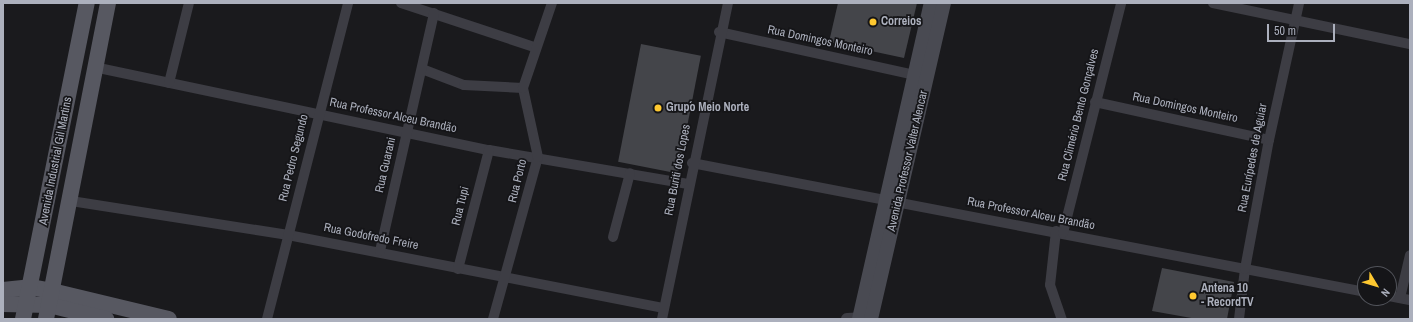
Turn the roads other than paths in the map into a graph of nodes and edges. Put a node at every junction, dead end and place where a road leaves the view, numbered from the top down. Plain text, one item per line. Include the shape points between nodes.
1 (87, 3) edge
2 (108, 3) edge
3 (188, 3) edge
4 (348, 3) edge
5 (401, 3) edge
6 (552, 3) edge
7 (728, 3) edge
8 (931, 3) edge
9 (944, 3) edge
10 (1121, 3) edge
11 (1213, 3) edge
12 (1299, 3) edge
13 (434, 13) junction
14 (1296, 20) junction
15 (720, 32) junction
16 (1410, 44) edge
17 (534, 47) junction
18 (94, 67) junction
19 (422, 69) junction
20 (915, 75) junction
21 (169, 83) junction
22 (523, 88) junction
23 (1095, 102) junction
24 (318, 113) junction
25 (407, 132) junction
26 (1269, 140) junction
27 (489, 150) junction
28 (538, 157) junction
29 (692, 163) junction
30 (630, 173) junction
31 (688, 184) junction
32 (71, 200) junction
33 (892, 202) junction
34 (1060, 232) junction
35 (288, 235) junction
36 (613, 238) dead end
37 (380, 251) junction
38 (1410, 255) edge
39 (458, 269) junction
40 (1245, 269) junction
41 (507, 279) junction
42 (3, 290) edge
43 (1357, 290) edge
44 (28, 295) junction
45 (1405, 299) edge
46 (3, 304) edge
47 (49, 305) edge
48 (664, 308) junction
49 (23, 319) edge
50 (106, 319) edge
51 (169, 319) edge
52 (267, 319) edge
53 (493, 319) edge
54 (662, 319) edge
55 (862, 319) edge
56 (1062, 319) edge
57 (1239, 319) edge

1 - 44 main road, Avenida Industrial Gil Martins
2 - 18 main road, Avenida Industrial Gil Martins
3 - 21 street
4 - 24 street, Rua Pedro Segundo
5 - 13 street
6 - 17 street, Rua Porto
7 - 15 street, Rua Buriti dos Lopes
8 - 20 main road, Avenida Professor Valter Alencar
9 - 33 main road, Avenida Professor Valter Alencar
10 - 23 street, Rua Climério Bento Gonçalves
11 - 14 street
12 - 14 street, Rua Eurípedes de Aguiar
13 - 17 street
13 - 19 street, Rua Guarani
14 - 16 street
14 - 26 street, Rua Eurípedes de Aguiar
15 - 20 street, Rua Domingos Monteiro
15 - 29 street, Rua Buriti dos Lopes
17 - 22 street, Rua Porto
18 - 21 street, Rua Professor Alceu Brandão
18 - 32 main road, Avenida Industrial Gil Martins
19 - 22 street via 464,86
19 - 25 street, Rua Guarani
20 - 33 main road, Avenida Professor Valter Alencar
21 - 24 street, Rua Professor Alceu Brandão
22 - 28 street, Rua Porto
23 - 26 street, Rua Domingos Monteiro
23 - 34 street, Rua Climério Bento Gonçalves
24 - 25 street, Rua Professor Alceu Brandão
24 - 35 street, Rua Pedro Segundo
25 - 27 street, Rua Professor Alceu Brandão
25 - 37 street, Rua Guarani
26 - 40 street, Rua Eurípedes de Aguiar
27 - 28 street, Rua Professor Alceu Brandão
27 - 39 street, Rua Tupi
28 - 30 street, Rua Professor Alceu Brandão
28 - 41 street, Rua Porto
29 - 31 street, Rua Buriti dos Lopes
29 - 33 street, Rua Professor Alceu Brandão
30 - 31 street, Rua Professor Alceu Brandão
30 - 36 street
31 - 48 street, Rua Buriti dos Lopes
32 - 35 street, Rua Godofredo Freire
32 - 47 main road, Avenida Industrial Gil Martins
33 - 34 street, Rua Professor Alceu Brandão
33 - 55 main road, Avenida Professor Valter Alencar via 872,291
34 - 40 street, Rua Professor Alceu Brandão
34 - 56 street, Rua Climério Bento Gonçalves via 1050,285
35 - 37 street, Rua Godofredo Freire
35 - 52 street, Rua Pedro Segundo
37 - 39 street, Rua Godofredo Freire
38 - 45 street
39 - 41 street, Rua Godofredo Freire
40 - 43 street, Rua Professor Alceu Brandão
40 - 57 street, Rua Eurípedes de Aguiar
41 - 48 street, Rua Godofredo Freire
41 - 53 street, Rua Porto
42 - 44 main road
44 - 46 main road
44 - 47 main road
44 - 49 main road, Avenida Industrial Gil Martins
47 - 50 main road
47 - 51 main road
48 - 54 street, Rua Buriti dos Lopes

